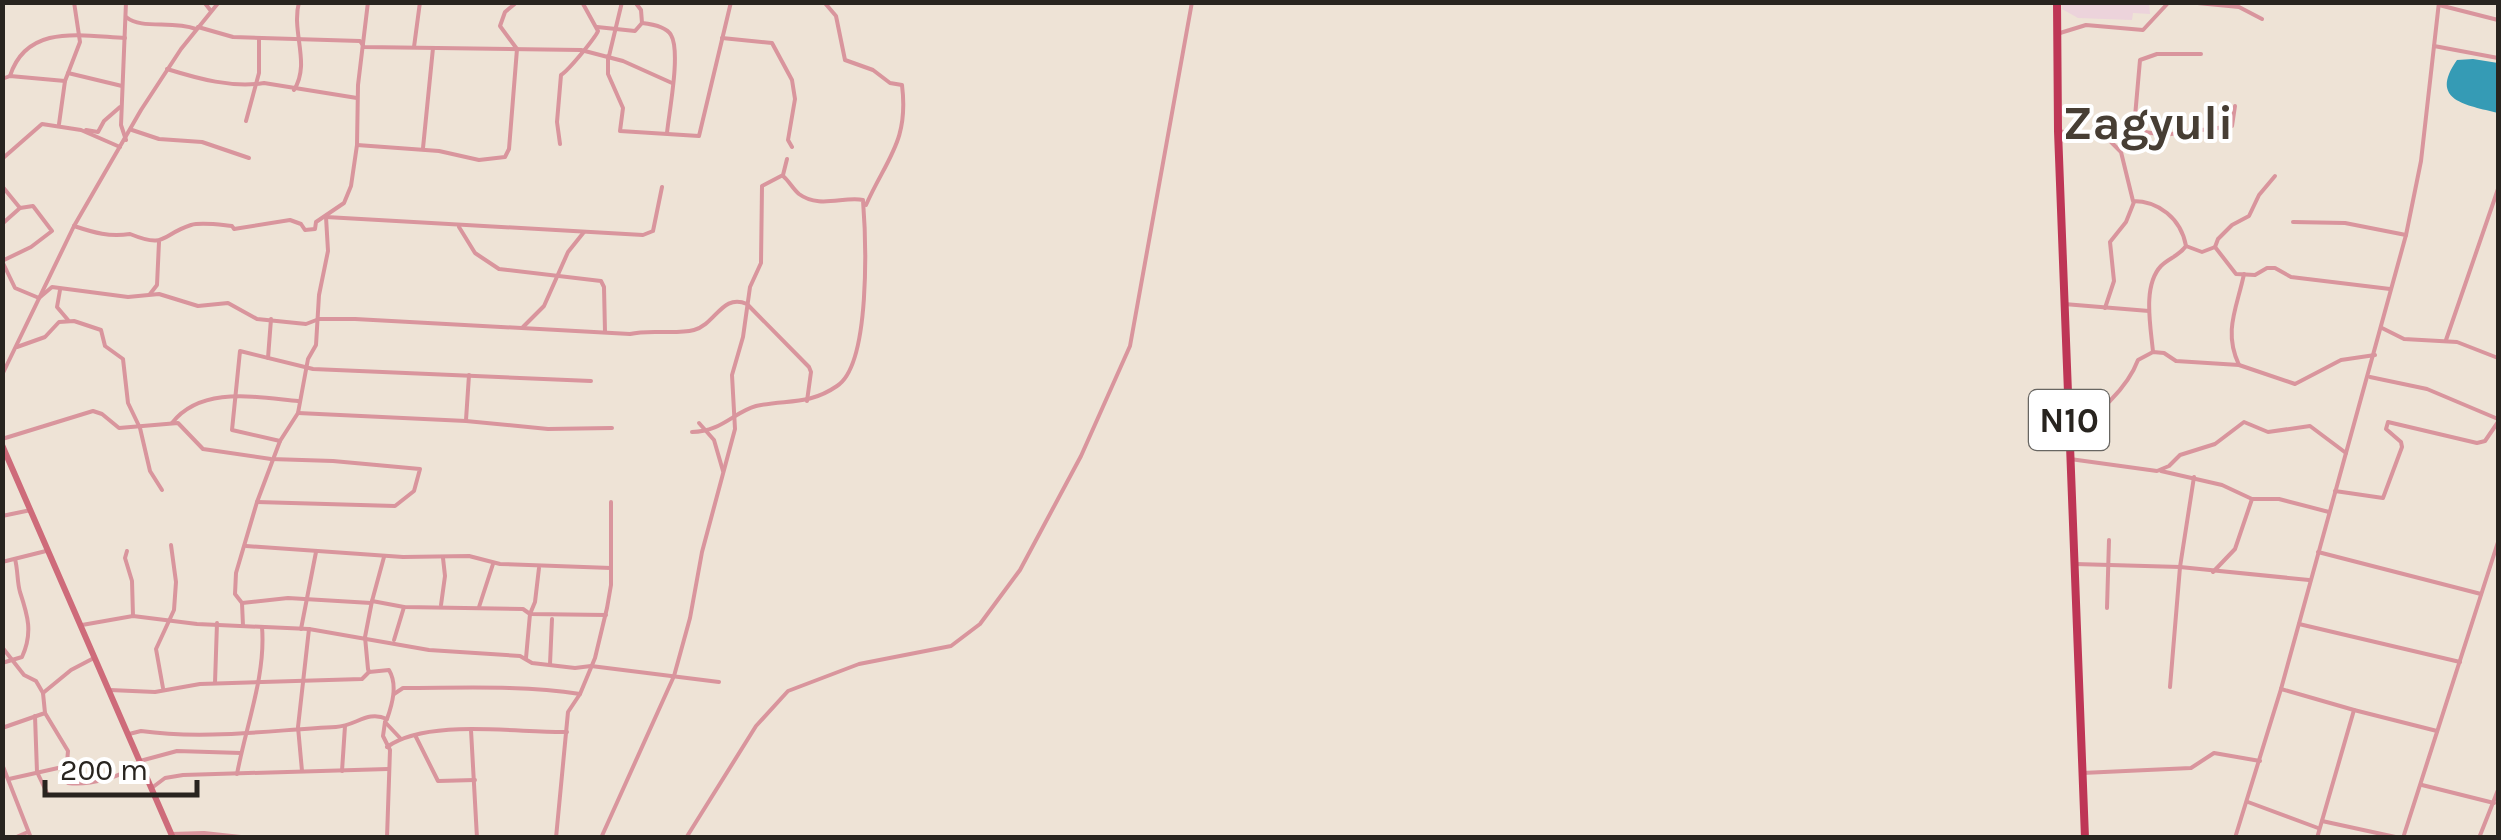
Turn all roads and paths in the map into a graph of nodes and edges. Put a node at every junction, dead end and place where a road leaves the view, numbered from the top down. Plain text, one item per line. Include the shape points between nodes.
1 (74, 2) edge
2 (126, 2) edge
3 (204, 2) edge
4 (220, 2) edge
5 (299, 2) edge
6 (368, 2) edge
7 (420, 2) edge
8 (517, 2) edge
9 (582, 2) edge
10 (622, 2) edge
11 (635, 2) edge
12 (730, 2) edge
13 (824, 2) edge
14 (1192, 2) edge
15 (2057, 2) edge
16 (2169, 2) edge
17 (2187, 2) edge
18 (2439, 4) edge
19 (211, 12) junction
20 (126, 17) junction
21 (2262, 19) dead end
22 (2498, 20) edge
23 (642, 22) junction
24 (197, 28) junction
25 (597, 28) junction
26 (614, 28) junction
27 (79, 34) junction
28 (2056, 34) junction
29 (125, 38) junction
30 (259, 38) junction
31 (722, 38) junction
32 (297, 40) junction
33 (2434, 46) junction
34 (364, 47) junction
35 (414, 47) junction
36 (433, 48) junction
37 (517, 49) junction
38 (581, 50) junction
39 (2201, 54) dead end
40 (608, 56) junction
41 (2498, 58) edge
42 (167, 68) junction
43 (68, 73) junction
44 (10, 76) junction
45 (2, 79) edge
46 (64, 81) junction
47 (672, 83) junction
48 (258, 84) junction
49 (123, 86) junction
50 (294, 90) junction
51 (357, 98) junction
52 (122, 104) junction
53 (2235, 106) dead end
54 (246, 121) dead end
55 (59, 124) junction
56 (81, 130) junction
57 (132, 130) junction
58 (2134, 130) junction
59 (2058, 132) junction
60 (667, 134) junction
61 (2108, 139) junction
62 (126, 140) junction
63 (560, 144) dead end
64 (356, 146) junction
65 (121, 147) junction
66 (792, 147) dead end
67 (422, 150) junction
68 (2, 158) edge
69 (249, 158) dead end
70 (787, 158) dead end
71 (783, 176) junction
72 (2275, 176) dead end
73 (2, 186) edge
74 (662, 188) dead end
75 (2498, 189) edge
76 (2134, 202) junction
77 (20, 208) junction
78 (864, 210) junction
79 (326, 217) junction
80 (2293, 222) dead end
81 (2, 224) edge
82 (74, 226) junction
83 (459, 226) junction
84 (587, 230) junction
85 (2406, 235) junction
86 (160, 242) junction
87 (2186, 246) junction
88 (2215, 247) junction
89 (2244, 274) junction
90 (556, 277) junction
91 (2390, 289) junction
92 (60, 290) junction
93 (150, 294) junction
94 (39, 298) junction
95 (747, 304) junction
96 (2064, 304) junction
97 (2105, 308) junction
98 (2150, 311) junction
99 (271, 319) junction
100 (319, 319) junction
101 (68, 320) junction
102 (523, 327) junction
103 (2382, 328) junction
104 (606, 332) junction
105 (2446, 340) junction
106 (16, 347) junction
107 (2498, 349) edge
108 (2153, 352) junction
109 (2375, 355) junction
110 (268, 358) junction
111 (2497, 358) edge
112 (2239, 364) junction
113 (307, 367) junction
114 (2, 375) edge
115 (469, 375) junction
116 (2368, 377) junction
117 (591, 381) dead end
118 (234, 395) junction
119 (300, 401) junction
120 (807, 401) junction
121 (298, 413) junction
122 (735, 419) junction
123 (2498, 420) edge
124 (466, 421) junction
125 (172, 423) junction
126 (699, 423) dead end
127 (140, 428) junction
128 (612, 428) dead end
129 (708, 430) junction
130 (2069, 430) junction
131 (692, 432) dead end
132 (280, 441) junction
133 (2, 442) edge
134 (2346, 453) junction
135 (271, 459) junction
136 (2070, 459) junction
137 (2157, 470) junction
138 (723, 473) junction
139 (2194, 477) junction
140 (162, 490) dead end
141 (2335, 491) junction
142 (2252, 499) junction
143 (257, 502) junction
144 (612, 502) dead end
145 (32, 510) junction
146 (2329, 512) junction
147 (2, 516) edge
148 (2109, 540) dead end
149 (2498, 542) edge
150 (171, 545) dead end
151 (246, 546) junction
152 (50, 550) junction
153 (127, 551) dead end
154 (316, 552) junction
155 (2318, 552) junction
156 (384, 556) junction
157 (443, 558) junction
158 (15, 559) junction
159 (2, 562) edge
160 (494, 563) junction
161 (2075, 564) junction
162 (2108, 564) junction
163 (540, 567) junction
164 (2180, 567) junction
165 (611, 568) junction
166 (2213, 572) junction
167 (2310, 580) junction
168 (2481, 594) junction
169 (306, 599) junction
170 (242, 602) junction
171 (372, 602) junction
172 (441, 605) junction
173 (479, 606) junction
174 (404, 607) junction
175 (2107, 608) dead end
176 (530, 614) junction
177 (606, 615) junction
178 (132, 616) junction
179 (552, 617) junction
180 (167, 620) junction
181 (218, 623) junction
182 (2298, 624) junction
183 (82, 625) junction
184 (243, 626) junction
185 (262, 627) junction
186 (301, 629) junction
187 (309, 630) junction
188 (366, 637) junction
189 (393, 642) junction
190 (2, 647) edge
191 (96, 657) junction
192 (526, 659) junction
193 (11, 661) junction
194 (2460, 662) junction
195 (2, 663) edge
196 (550, 664) junction
197 (591, 666) junction
198 (369, 672) junction
199 (674, 676) junction
200 (305, 680) junction
201 (256, 682) junction
202 (719, 682) dead end
203 (214, 684) junction
204 (2170, 687) dead end
205 (162, 688) junction
206 (110, 690) junction
207 (2281, 690) junction
208 (43, 693) junction
209 (394, 694) junction
210 (580, 694) junction
211 (2354, 710) junction
212 (45, 712) junction
213 (34, 716) junction
214 (386, 721) junction
215 (345, 726) junction
216 (298, 727) junction
217 (2, 728) edge
218 (471, 730) junction
219 (2437, 731) junction
220 (567, 732) junction
221 (245, 733) junction
222 (129, 734) junction
223 (415, 736) junction
224 (400, 740) junction
225 (387, 747) junction
226 (241, 754) junction
227 (2260, 762) junction
228 (140, 763) junction
229 (2, 764) edge
230 (66, 766) junction
231 (388, 770) junction
232 (302, 771) junction
233 (342, 771) junction
234 (37, 772) junction
235 (2082, 773) junction
236 (237, 774) junction
237 (9, 780) junction
238 (475, 780) junction
239 (2422, 785) junction
240 (152, 787) junction
241 (2498, 790) edge
242 (47, 792) dead end
243 (2248, 802) junction
244 (2494, 802) junction
245 (2322, 822) junction
246 (2320, 829) junction
247 (30, 835) edge
248 (172, 836) edge
249 (14, 838) edge
250 (250, 838) edge
251 (388, 838) edge
252 (477, 838) edge
253 (556, 838) edge
254 (600, 838) edge
255 (686, 838) edge
256 (2085, 838) edge
257 (2236, 838) edge
258 (2317, 838) edge
259 (2402, 838) edge
260 (2480, 838) edge

1 - 27 street
2 - 20 street
3 - 19 street
4 - 19 street
5 - 32 street
6 - 34 street
7 - 35 street
8 - 37 street via 500,26
9 - 25 street
10 - 26 street
11 - 23 street
12 - 31 street
13 - 78 street via 836,16 844,60 902,86 899,144
14 - 255 street via 1130,346 1020,570 980,624 952,646 859,664 788,690 756,726
15 - 28 highway, N10
16 - 28 street via 2143,30 2086,25
17 - 21 street via 2239,7
18 - 22 street
18 - 33 street
19 - 24 street
20 - 24 street via 137,24
20 - 29 street
23 - 26 street via 635,31
23 - 47 street via 672,36
24 - 30 street
24 - 42 street
25 - 26 street
25 - 38 street
26 - 40 street
27 - 29 street
27 - 43 street
27 - 44 street via 50,37 22,54
28 - 59 highway, N10
29 - 49 street
30 - 32 street
30 - 48 street
31 - 60 street via 700,136
31 - 66 street via 772,43 778,51 795,99
32 - 34 street via 360,41
32 - 50 street via 302,54
33 - 41 street
33 - 85 street
34 - 35 street
34 - 51 street
35 - 36 street
36 - 37 street
36 - 67 street
37 - 38 street
37 - 67 street via 505,157 479,160
38 - 40 street
38 - 63 street via 561,75
39 - 58 street via 2140,60
40 - 47 street
40 - 60 street via 623,108 620,132
42 - 48 street via 215,82
42 - 57 street
43 - 46 street
43 - 49 street
44 - 45 street
44 - 46 street
46 - 55 street
47 - 60 street
48 - 50 street
48 - 54 street
49 - 52 street
50 - 51 street
51 - 64 street
52 - 56 street via 98,132
52 - 62 street
53 - 58 street via 2232,126 2164,135
55 - 56 street
55 - 68 street via 40,125
56 - 65 street
57 - 62 street
57 - 69 street
58 - 61 street
59 - 61 street
59 - 96 highway, N10
61 - 76 street via 2120,152
62 - 65 street
64 - 67 street
64 - 79 street via 344,203
65 - 82 street
70 - 71 street
71 - 78 street via 799,194 863,200
71 - 95 street via 762,186 761,263
72 - 88 street via 2249,216
73 - 77 street
74 - 84 street via 651,234
75 - 105 street
76 - 87 street via 2166,210
76 - 97 street via 2110,242 2114,281
77 - 81 street
77 - 94 street via 33,206 52,231 2,261 14,288
78 - 120 street via 866,268 854,366 840,385
79 - 83 street
79 - 86 street via 305,230 290,220 234,228 192,224
79 - 100 street
80 - 85 street
82 - 86 street
82 - 94 street
83 - 84 street
83 - 90 street via 475,254 499,269
84 - 90 street
85 - 91 street
86 - 93 street
87 - 88 street via 2202,252
87 - 98 street via 2160,267
88 - 89 street via 2232,271
89 - 91 street via 2275,268 2291,277
89 - 112 street via 2230,320 2230,346
90 - 102 street via 544,306
90 - 104 street via 603,283
91 - 103 street
92 - 93 street
92 - 94 street via 52,286
92 - 101 street via 56,307
93 - 99 street via 198,306 228,304
94 - 106 street
95 - 104 street via 729,302 694,330
95 - 120 street via 810,369
95 - 122 street via 732,375
96 - 97 street
96 - 130 highway, N10
97 - 98 street
98 - 108 street
99 - 100 street
99 - 110 street
100 - 102 street
100 - 113 street
101 - 106 street
101 - 127 street via 96,326 105,346 122,356 128,403
102 - 104 street
103 - 105 street via 2404,339
103 - 109 street
105 - 111 street
106 - 114 street
107 - 111 street
108 - 112 street via 2176,361
108 - 130 street via 2138,360 2132,377 2100,412
109 - 112 street via 2341,360 2296,384
109 - 116 street
110 - 113 street
110 - 118 street via 240,352
113 - 115 street
113 - 119 street
115 - 117 street
115 - 124 street
116 - 123 street via 2427,389
116 - 134 street
118 - 119 street
118 - 125 street via 179,412
118 - 132 street via 232,430
119 - 121 street
120 - 122 street via 754,406
121 - 124 street
121 - 132 street
122 - 129 street
122 - 138 street
123 - 141 street via 2478,443 2388,422 2386,429 2402,447 2384,498
124 - 128 street
125 - 127 street
125 - 135 street via 203,449
126 - 129 street
127 - 133 street via 119,428 94,412
127 - 140 street
129 - 131 street
129 - 138 street
130 - 136 highway, N10
132 - 135 street
133 - 145 main road
134 - 137 street via 2310,426 2268,432 2244,422 2215,444
134 - 141 street
135 - 143 street
135 - 143 street via 420,469 414,492 394,506
136 - 137 street
136 - 161 highway, N10
137 - 139 street
138 - 199 street
139 - 142 street
139 - 164 street
141 - 146 street
142 - 146 street
142 - 166 street via 2235,549
143 - 151 street
144 - 165 street
145 - 147 street
145 - 152 main road
146 - 155 street
148 - 162 street
149 - 168 street
150 - 180 street via 176,598
151 - 154 street
151 - 170 street via 235,584
152 - 158 street
152 - 183 main road
153 - 178 street
154 - 156 street
154 - 169 street
155 - 167 street
155 - 168 street
156 - 157 street
156 - 171 street
157 - 160 street
157 - 172 street
158 - 159 street
158 - 193 street via 30,640 22,657
160 - 163 street
160 - 173 street
161 - 162 street
161 - 235 highway, N10
162 - 164 street
162 - 175 street
163 - 165 street
163 - 176 street
164 - 166 street
164 - 204 street
165 - 177 street
166 - 167 street
167 - 182 street
168 - 194 street
169 - 170 street
169 - 171 street
169 - 186 street
170 - 184 street
171 - 174 street
171 - 188 street
172 - 173 street
172 - 174 street
173 - 176 street
174 - 189 street
176 - 179 street
176 - 192 street
177 - 179 street
177 - 197 street
178 - 180 street
178 - 183 street
179 - 196 street
180 - 181 street
180 - 205 street via 156,649
181 - 184 street
181 - 203 street
182 - 194 street
182 - 207 street
183 - 191 main road
184 - 185 street
185 - 186 street
185 - 201 street via 264,656
186 - 187 street
187 - 188 street
187 - 200 street
188 - 189 street
188 - 198 street
189 - 192 street
190 - 193 street
191 - 206 main road
191 - 208 street
192 - 196 street
193 - 195 street
193 - 208 street
194 - 219 street
196 - 197 street
197 - 199 street
197 - 210 street
198 - 200 street via 362,679
198 - 209 street via 389,670
199 - 202 street
199 - 254 street
200 - 201 street
200 - 216 street
201 - 203 street
201 - 221 street
203 - 205 street
205 - 206 street
206 - 222 main road
207 - 211 street
207 - 227 street
208 - 212 street
209 - 210 street via 403,688 477,686
209 - 214 street
210 - 220 street via 568,712
211 - 219 street
211 - 245 street
212 - 213 street
212 - 230 street via 64,740
213 - 217 street
213 - 234 street
214 - 215 street via 369,716
214 - 224 street
214 - 225 street
215 - 216 street
215 - 233 street
216 - 221 street
216 - 232 street
218 - 220 street
218 - 223 street
218 - 238 street
219 - 239 street
220 - 253 street
221 - 222 street
221 - 226 street
222 - 228 main road
223 - 224 street
223 - 238 street via 438,782
224 - 225 street
225 - 231 street
226 - 228 street via 176,751
226 - 236 street
227 - 235 street via 2214,753 2191,768
227 - 243 street
228 - 230 street via 119,775 74,784 68,783
228 - 240 main road
229 - 237 street
230 - 234 street
231 - 233 street
231 - 251 street
232 - 233 street
232 - 236 street
234 - 237 street
234 - 242 street
235 - 256 highway, N10
236 - 240 street via 170,776
237 - 247 street
238 - 252 street
239 - 244 street
239 - 259 street
240 - 248 main road
241 - 244 street
243 - 246 street
243 - 257 street
244 - 260 street
245 - 246 street
245 - 259 street
246 - 258 street
247 - 249 street
248 - 250 street

